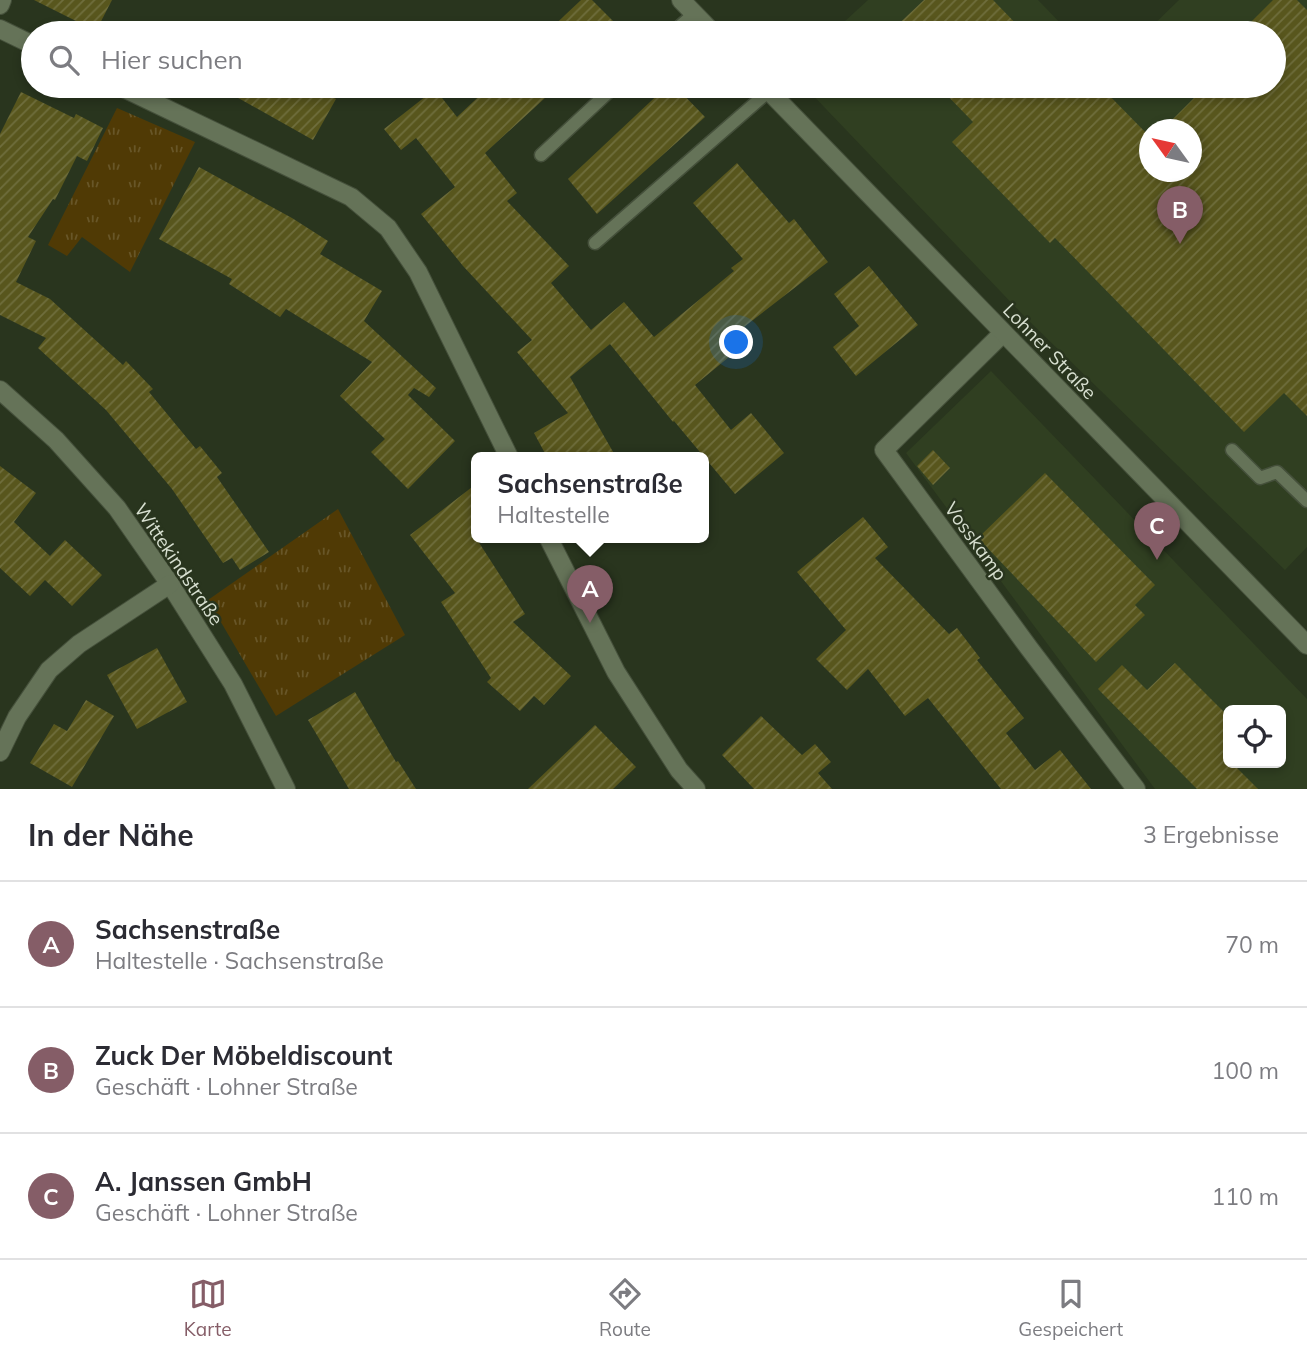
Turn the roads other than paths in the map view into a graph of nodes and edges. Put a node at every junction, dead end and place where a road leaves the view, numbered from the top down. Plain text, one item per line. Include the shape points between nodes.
1 (2, 0) edge
2 (681, 0) edge
3 (0, 5) edge
4 (694, 14) junction
5 (686, 21) edge
6 (701, 21) edge
7 (0, 29) edge
8 (21, 39) edge
9 (144, 98) edge
10 (602, 98) edge
11 (756, 98) edge
12 (775, 98) edge
13 (541, 155) dead end
14 (595, 243) dead end
15 (1003, 333) junction
16 (0, 390) edge
17 (1232, 450) dead end
18 (507, 452) edge
19 (1307, 501) edge
20 (551, 543) edge
21 (170, 584) junction
22 (1307, 645) edge
23 (0, 752) edge
24 (286, 789) edge
25 (696, 789) edge
26 (1136, 789) edge

1 - 3 street
2 - 4 street
4 - 5 lane
4 - 6 street
7 - 8 street
9 - 18 street via 351,197 388,228 418,272
10 - 13 lane
11 - 14 lane
12 - 15 street, Lohner Straße
15 - 22 street, Lohner Straße
15 - 26 street, Vosskamp via 884,450
16 - 21 street, Wittekindstraße via 56,440 117,508
17 - 19 lane via 1260,478 1277,472
20 - 25 street via 616,672
21 - 23 street via 79,644 49,670
21 - 24 street, Wittekindstraße via 233,684

